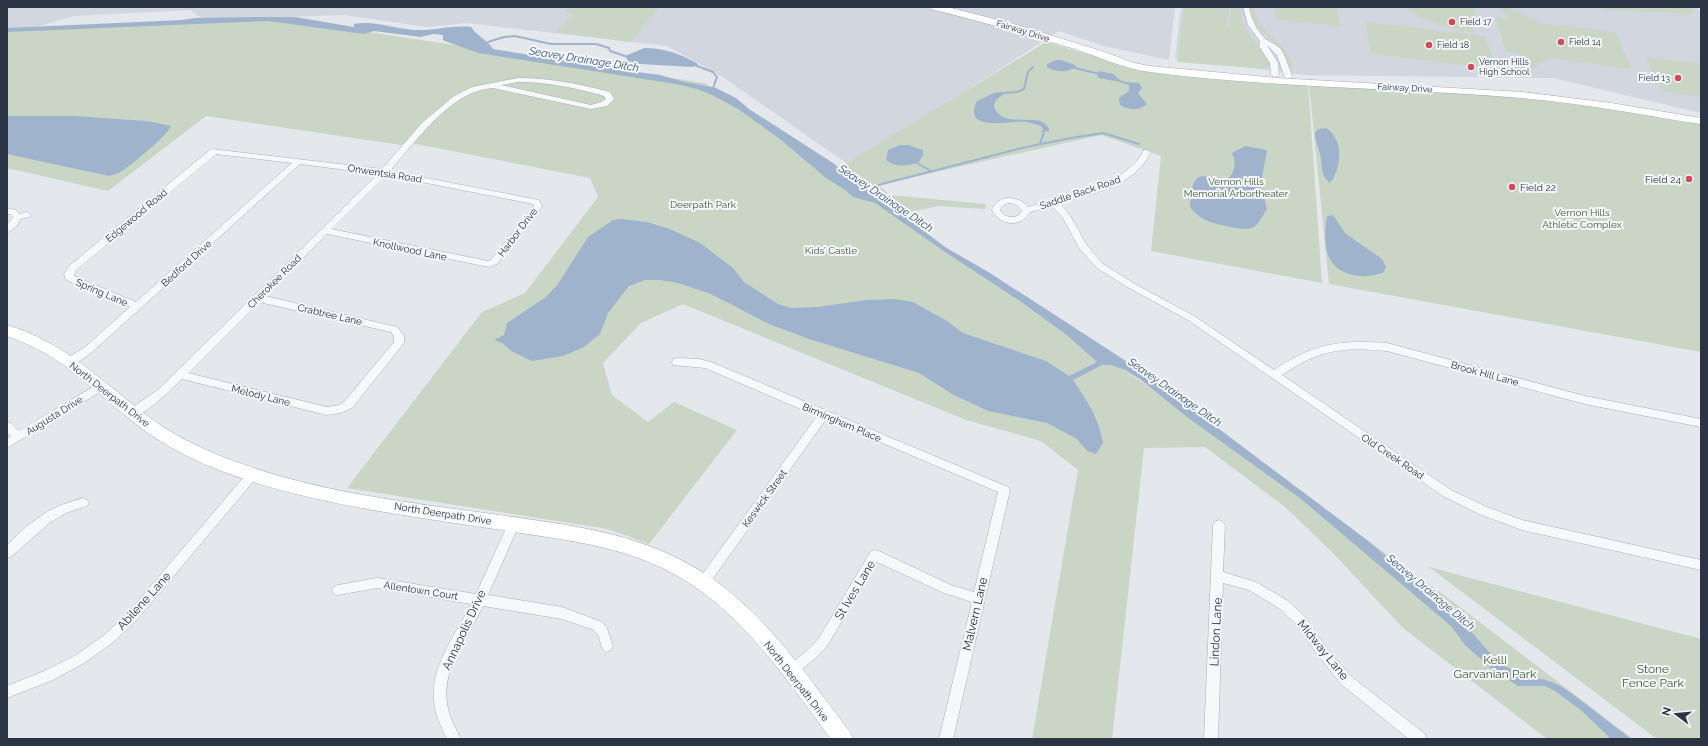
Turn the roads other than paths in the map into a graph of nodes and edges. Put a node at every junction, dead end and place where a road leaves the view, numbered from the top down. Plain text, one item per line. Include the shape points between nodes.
1 (1246, 7) edge
2 (940, 8) edge
3 (1263, 40) junction
4 (1110, 58) junction
5 (1275, 75) junction
6 (1288, 76) junction
7 (493, 86) junction
8 (1701, 116) edge
9 (1701, 122) edge
10 (232, 152) joint
11 (1147, 152) dead end
12 (299, 160) junction
13 (384, 172) junction
14 (536, 202) joint
15 (1054, 202) junction
16 (1026, 210) dead end
17 (12, 213) edge
18 (27, 215) dead end
19 (7, 230) edge
20 (325, 231) junction
21 (494, 262) joint
22 (69, 274) joint
23 (258, 298) junction
24 (138, 306) junction
25 (7, 330) edge
26 (70, 362) junction
27 (677, 362) dead end
28 (181, 375) junction
29 (1274, 375) junction
30 (101, 386) junction
31 (342, 409) joint
32 (133, 413) junction
33 (824, 414) junction
34 (1701, 423) edge
35 (7, 426) edge
36 (18, 437) junction
37 (7, 444) edge
38 (253, 474) junction
39 (1004, 490) joint
40 (83, 503) dead end
41 (513, 524) junction
42 (1219, 525) dead end
43 (7, 553) edge
44 (1701, 565) edge
45 (1218, 576) junction
46 (703, 583) junction
47 (338, 590) dead end
48 (479, 599) junction
49 (978, 599) junction
50 (607, 646) dead end
51 (791, 671) junction
52 (7, 692) edge
53 (454, 739) edge
54 (843, 739) edge
55 (946, 739) edge
56 (1211, 739) edge
57 (1420, 739) edge

1 - 3 street via 1249,20
2 - 4 main road, Fairway Drive
3 - 5 street via 1263,46 1274,63
3 - 6 street via 1272,45 1279,54
4 - 5 main road, Fairway Drive via 1183,68
4 - 9 main road, Fairway Drive via 1132,66 1166,72 1523,95 1611,106
5 - 6 main road, Fairway Drive
6 - 8 main road, Fairway Drive via 1511,88 1590,97
7 - 7 street, Cherokee Road via 591,107 604,104 610,99 607,94 590,89 528,80 508,80
7 - 13 street, Cherokee Road via 475,89 457,98 426,124
10 - 12 street, Onwentsia Road
10 - 22 street, Edgewood Road via 214,151 72,268
11 - 15 street, Saddle Back Road via 1136,168 1126,176
12 - 13 street, Onwentsia Road
12 - 24 street, Bedford Drive
13 - 14 street, Onwentsia Road
13 - 20 street, Cherokee Road
14 - 21 street, Harbor Drive via 538,208
15 - 16 street, Saddle Back Road
15 - 29 street, Old Creek Road via 1067,217 1082,246 1100,266 1191,318
17 - 18 street
17 - 19 street via 14,224
20 - 21 street, Knollwood Lane via 479,263
20 - 23 street, Cherokee Road
22 - 24 street, Spring Lane via 75,281
23 - 28 street, Cherokee Road
23 - 31 street, Crabtree Lane via 386,327 394,330 399,336 396,349
24 - 26 street, Bedford Drive via 88,350
25 - 26 main road, North Deerpath Drive via 56,352
26 - 30 main road, North Deerpath Drive
27 - 33 street, Birmingham Place via 707,365
28 - 31 street, Melody Lane via 327,411
28 - 32 street, Cherokee Road via 159,396
29 - 34 street, Brook Hill Lane via 1296,359 1321,348 1364,345 1387,347 1585,400
29 - 44 street, Old Creek Road via 1447,493 1471,506 1522,525
30 - 32 main road, North Deerpath Drive
30 - 36 street, Augusta Drive
32 - 38 main road, North Deerpath Drive via 184,446
33 - 39 street, Birmingham Place
33 - 46 street, Keswick Street
35 - 36 street
36 - 37 street, Augusta Drive
38 - 41 main road, North Deerpath Drive via 333,496
38 - 52 street, Abilene Lane via 131,618 107,640 80,659 48,676
39 - 49 street, Malvern Lane
40 - 43 street via 53,514
41 - 46 main road, North Deerpath Drive via 574,533 618,543 667,562
41 - 48 street, Annapolis Drive
42 - 45 street, Lindon Lane
45 - 56 street, Lindon Lane
45 - 57 street, Midway Lane via 1252,586 1284,606 1301,622 1347,681
46 - 51 main road, North Deerpath Drive via 732,607 772,647
47 - 48 street, Allentown Court via 377,583
48 - 50 street, Allentown Court via 562,613 592,623 603,632
48 - 53 street, Annapolis Drive via 441,682 440,704
49 - 51 street, St Ives Lane via 948,589 875,555 823,642
49 - 55 street, Malvern Lane
51 - 54 main road, North Deerpath Drive

